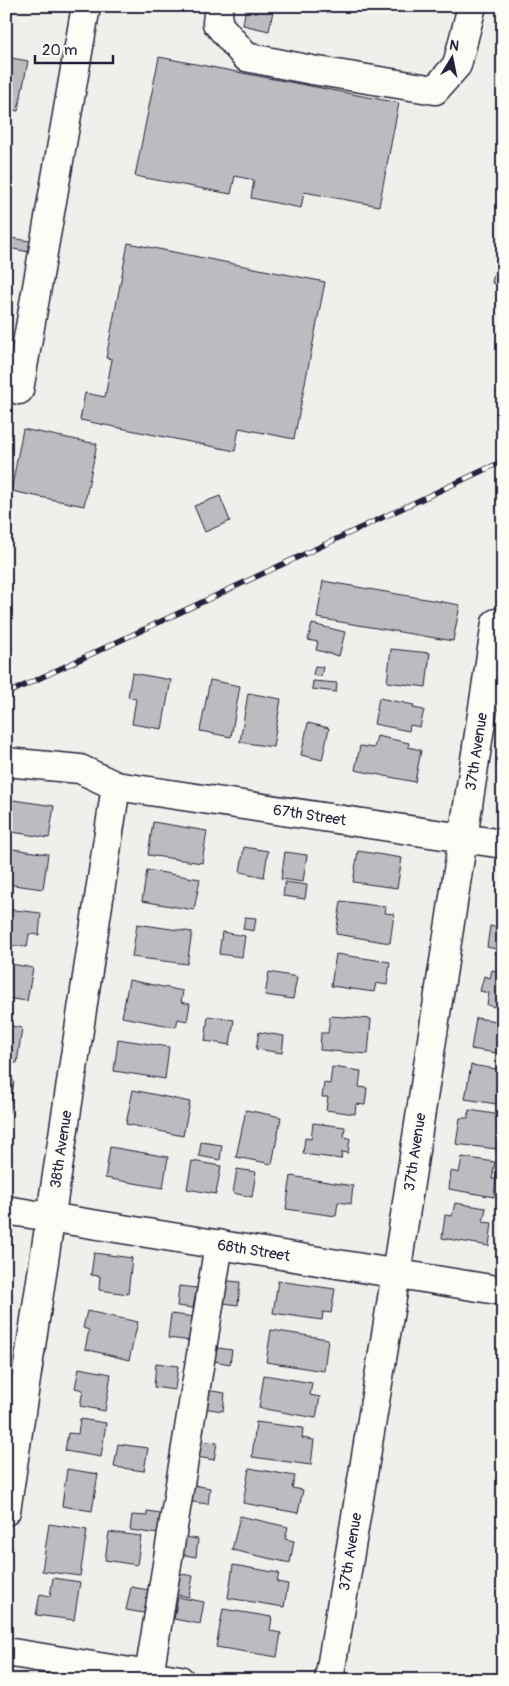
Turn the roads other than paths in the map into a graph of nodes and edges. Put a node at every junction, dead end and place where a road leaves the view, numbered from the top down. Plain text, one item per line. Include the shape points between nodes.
1 (86, 6) edge
2 (219, 6) edge
3 (472, 6) edge
4 (19, 390) dead end
5 (496, 623) dead end
6 (6, 762) edge
7 (116, 786) junction
8 (462, 838) junction
9 (503, 844) edge
10 (6, 1210) edge
11 (50, 1217) junction
12 (219, 1244) junction
13 (396, 1274) junction
14 (503, 1291) edge
15 (6, 1511) edge
16 (6, 1652) edge
17 (150, 1675) junction
18 (180, 1680) edge
19 (329, 1680) edge

1 - 4 street
2 - 3 street via 217,23 246,57 435,90 457,65
5 - 8 street, 37th Avenue
6 - 7 street, 67th Street via 80,768
7 - 8 street, 67th Street
7 - 11 street, 38th Avenue
8 - 9 street, 67th Street
8 - 13 street, 37th Avenue
10 - 11 street, 68th Street
11 - 12 street, 68th Street
11 - 15 street, 38th Avenue
12 - 13 street, 68th Street
12 - 17 street
13 - 14 street, 68th Street
13 - 19 street, 37th Avenue
16 - 17 street
17 - 18 street

